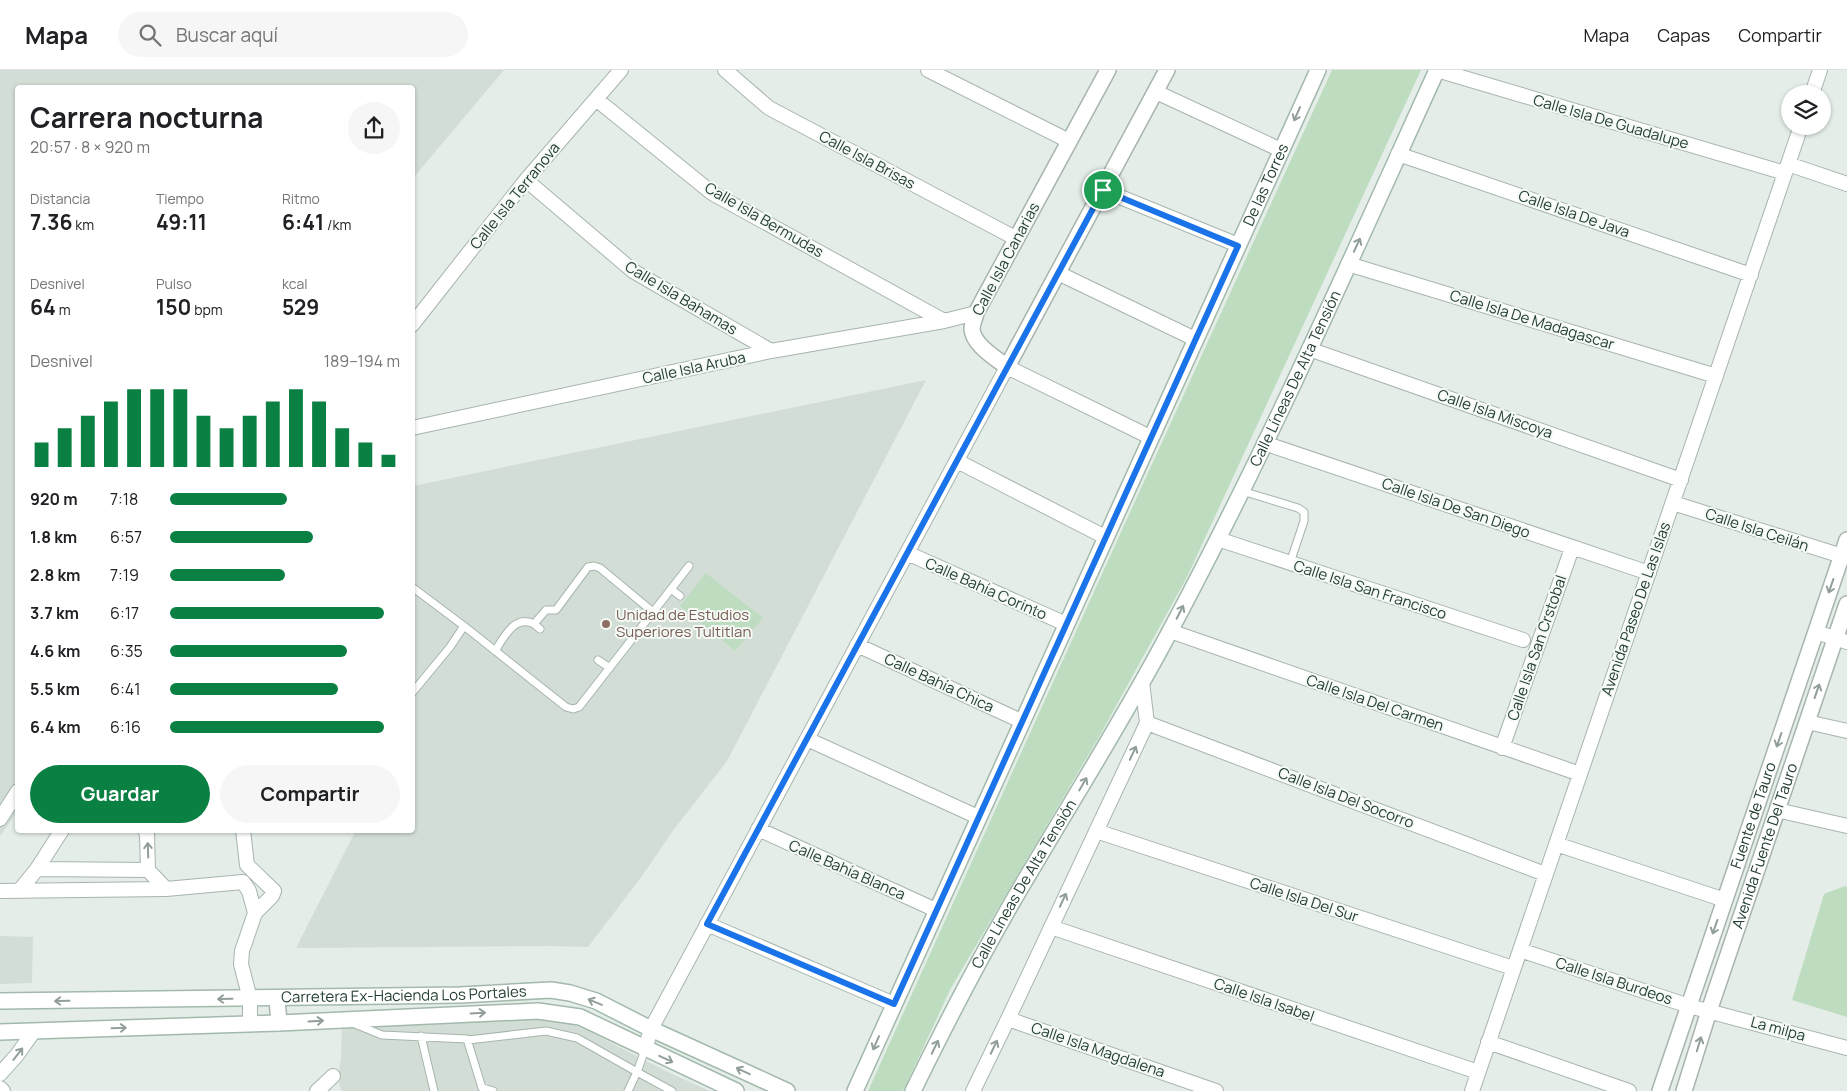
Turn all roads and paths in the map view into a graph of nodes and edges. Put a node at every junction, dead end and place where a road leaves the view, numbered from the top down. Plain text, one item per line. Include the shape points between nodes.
1 (621, 70) edge
2 (725, 70) edge
3 (928, 70) edge
4 (1108, 70) edge
5 (1168, 70) edge
6 (1318, 70) edge
7 (1437, 70) edge
8 (1816, 71) edge
9 (1814, 85) edge
10 (1156, 92) junction
11 (596, 99) junction
12 (1798, 135) edge
13 (1069, 141) junction
14 (1281, 150) junction
15 (1398, 154) junction
16 (1787, 169) junction
17 (526, 180) junction
18 (1847, 184) edge
19 (1103, 190) junction
20 (1017, 239) junction
21 (1238, 246) junction
22 (1348, 264) junction
23 (1058, 273) junction
24 (1750, 275) junction
25 (976, 313) junction
26 (415, 321) edge
27 (944, 321) junction
28 (1195, 339) junction
29 (1309, 349) junction
30 (771, 351) junction
31 (1007, 367) junction
32 (1716, 376) junction
33 (415, 427) edge
34 (1150, 437) junction
35 (1264, 444) junction
36 (956, 461) junction
37 (1681, 480) junction
38 (1242, 491) junction
39 (1673, 503) junction
40 (1105, 537) junction
41 (1218, 539) junction
42 (1847, 540) edge
43 (1572, 548) junction
44 (907, 553) junction
45 (1842, 556) junction
46 (1290, 563) junction
47 (689, 566) dead end
48 (1649, 573) junction
49 (415, 589) edge
50 (671, 589) junction
51 (680, 596) dead end
52 (1847, 604) edge
53 (654, 612) junction
54 (534, 624) junction
55 (1066, 624) junction
56 (464, 626) junction
57 (540, 629) dead end
58 (1170, 631) junction
59 (1816, 632) junction
60 (1522, 640) dead end
61 (1841, 640) edge
62 (858, 645) junction
63 (495, 650) junction
64 (598, 660) dead end
65 (610, 668) junction
66 (1142, 682) junction
67 (415, 689) edge
68 (1021, 721) junction
69 (1807, 722) junction
70 (1147, 723) junction
71 (1847, 731) edge
72 (807, 739) junction
73 (1502, 748) junction
74 (1580, 774) junction
75 (15, 796) edge
76 (1777, 810) junction
77 (978, 817) junction
78 (0, 819) edge
79 (1847, 826) edge
80 (758, 829) junction
81 (1096, 831) junction
82 (60, 833) edge
83 (146, 833) edge
84 (243, 833) edge
85 (1556, 844) junction
86 (247, 865) junction
87 (37, 869) junction
88 (148, 870) junction
89 (1545, 874) junction
90 (243, 882) junction
91 (166, 889) junction
92 (0, 890) edge
93 (20, 890) junction
94 (1725, 900) junction
95 (936, 910) junction
96 (255, 913) junction
97 (707, 924) junction
98 (1051, 927) junction
99 (1520, 950) junction
100 (1513, 968) junction
101 (277, 998) junction
102 (250, 999) junction
103 (0, 1002) edge
104 (894, 1004) junction
105 (1689, 1006) junction
106 (1709, 1011) junction
107 (1008, 1019) junction
108 (346, 1020) junction
109 (279, 1023) junction
110 (250, 1024) junction
111 (651, 1029) junction
112 (34, 1031) junction
113 (0, 1032) edge
114 (421, 1036) junction
115 (468, 1040) junction
116 (1488, 1042) junction
117 (1847, 1048) edge
118 (645, 1050) junction
119 (637, 1072) junction
120 (1478, 1072) junction
121 (0, 1074) edge
122 (333, 1076) dead end
123 (0, 1088) edge
124 (481, 1089) edge
125 (670, 1090) edge
126 (3, 1091) edge
127 (317, 1091) edge
128 (434, 1091) edge
129 (493, 1091) edge
130 (628, 1091) edge
131 (736, 1091) edge
132 (787, 1091) edge
133 (855, 1091) edge
134 (913, 1091) edge
135 (973, 1091) edge
136 (1216, 1091) edge
137 (1472, 1091) edge
138 (1629, 1091) edge
139 (1660, 1091) edge
140 (1684, 1091) edge

1 - 11 street, Calle Isla Terranova
2 - 20 street, Calle Isla Brisas via 770,108
3 - 13 street
4 - 13 main road, Calle Isla Canarias
5 - 10 main road
6 -> 14 main road, De las Torres
7 - 15 main road, Calle Líneas De Alta Tensión
7 - 16 street, Calle Isla De Guadalupe
8 - 9 street
10 - 14 street
10 - 19 main road
11 - 17 street, Calle Isla Terranova
11 - 27 street, Calle Isla Bermudas via 712,193
12 - 16 street, Avenida Paseo De Las Islas
13 - 20 main road, Calle Isla Canarias
14 - 21 main road, De las Torres
22 -> 15 main road, Calle Líneas De Alta Tensión
15 - 24 street, Calle Isla De Java
16 - 18 street, Calle Isla De Guadalupe
16 - 24 street, Avenida Paseo De Las Islas
17 - 26 street, Calle Isla Terranova
17 - 30 street, Calle Isla Bahamas via 633,271
19 - 21 street
19 - 23 main road
20 - 25 main road, Calle Isla Canarias
21 - 28 main road, De las Torres
22 - 29 main road, Calle Líneas De Alta Tensión
22 - 32 street, Calle Isla De Madagascar
23 - 28 street
23 - 31 main road
24 - 32 street, Avenida Paseo De Las Islas
25 - 27 street, Calle Isla Aruba
25 - 31 main road, Calle Isla Canarias via 972,328 974,334 980,344
27 - 30 street, Calle Isla Aruba
28 - 34 main road, De las Torres
29 - 35 main road, Calle Líneas De Alta Tensión
29 - 37 street, Calle Isla Miscoya
30 - 33 street, Calle Isla Aruba
31 - 34 street
31 - 36 street
32 - 37 street, Avenida Paseo De Las Islas
34 - 40 main road, De las Torres
35 - 38 main road, Calle Líneas De Alta Tensión
35 - 43 street, Calle Isla De San Diego
36 - 40 street
36 - 44 street
37 - 39 street, Avenida Paseo De Las Islas
38 - 41 main road, Calle Líneas De Alta Tensión
38 - 46 lane via 1304,512
39 - 45 street, Calle Isla Ceilán
39 - 48 street, Avenida Paseo De Las Islas
40 - 55 main road, De las Torres
41 - 46 street, Calle Isla San Francisco
58 -> 41 main road, Calle Líneas De Alta Tensión
42 - 45 main road, Fuente de Tauro
43 - 48 street, Calle Isla De San Diego
43 - 73 street, Calle Isla San Crstobal
44 - 55 street, Calle Bahía Corinto
44 - 62 street
45 -> 59 main road, Fuente de Tauro
46 - 60 street, Calle Isla San Francisco
47 - 50 lane
48 - 74 street, Avenida Paseo De Las Islas
49 - 56 lane
50 - 51 lane
50 - 53 lane
52 - 61 main road, Avenida Fuente Del Tauro
53 - 54 lane via 594,566 588,567 556,610 546,610
53 - 65 lane
54 - 57 lane
54 - 63 lane via 528,621 510,628
55 - 68 main road, De las Torres
56 - 63 lane
56 - 67 lane
58 - 66 main road, Calle Líneas De Alta Tensión
58 - 73 street, Calle Isla Del Carmen
59 - 61 street
59 -> 94 main road, Fuente de Tauro
69 -> 61 main road, Avenida Fuente Del Tauro
62 - 68 street, Calle Bahía Chica
62 - 72 street
63 - 65 lane via 566,708 579,707
64 - 65 lane
66 - 70 street
134 -> 66 main road, Calle Líneas De Alta Tensión via 948,1019 1035,863
68 - 77 main road, De las Torres
69 - 71 street
69 - 76 main road, Avenida Fuente Del Tauro
81 -> 70 street
70 - 89 street, Calle Isla Del Socorro
72 - 77 street
72 - 80 street
73 - 74 street, Calle Isla Del Carmen
74 - 85 street, Avenida Paseo De Las Islas
75 - 78 street
76 - 79 street
76 - 106 main road, Avenida Fuente Del Tauro
77 - 95 main road, De las Torres
80 - 95 street, Calle Bahía Blanca
80 - 97 street
98 -> 81 street
81 - 100 street, Calle Isla Del Sur
82 - 87 street
88 -> 83 street
84 - 86 street
85 - 89 street, Avenida Paseo De Las Islas
85 - 94 street
86 - 90 street
86 - 96 street via 274,890
87 - 88 street
87 - 93 street
88 - 91 street
89 - 99 street, Avenida Paseo De Las Islas
90 - 91 street
90 - 96 street
91 - 93 street
92 - 93 street
94 -> 105 main road, Fuente de Tauro
95 - 104 main road, De las Torres
96 - 102 street via 241,964
97 - 104 street
97 - 111 street
98 - 107 street
98 - 120 street, Calle Isla Isabel
99 - 100 street, Avenida Paseo De Las Islas
99 - 105 street, Calle Isla Burdeos
100 - 116 street, Avenida Paseo De Las Islas
101 - 102 main road, Carretera Ex-Hacienda Los Portales
101 - 109 main road
111 -> 101 main road, Carretera Ex-Hacienda Los Portales via 596,1001 551,990
102 -> 103 main road, Carretera Ex-Hacienda Los Portales
102 - 110 street
104 -> 133 main road, De las Torres
105 - 106 street, Calle Isla Burdeos
105 - 139 main road, Fuente de Tauro
106 - 117 street, La milpa
140 -> 106 main road, Avenida Fuente Del Tauro
135 -> 107 street
107 - 136 street, Calle Isla Magdalena
109 -> 108 main road, Carretera Ex-Hacienda Los Portales
108 - 114 lane via 382,1035
108 -> 118 main road, Carretera Ex-Hacienda Los Portales via 538,1010 580,1017
109 - 110 main road, Carretera Ex-Hacienda Los Portales
112 -> 110 main road, Carretera Ex-Hacienda Los Portales
111 - 118 street
132 -> 111 main road, Carretera Ex-Hacienda Los Portales
112 - 113 main road, Carretera Ex-Hacienda Los Portales
121 -> 112 street
114 - 115 lane
114 - 128 lane
115 - 119 lane via 546,1031 577,1038
115 - 124 lane
116 - 120 street, Avenida Paseo De Las Islas
116 - 138 street
118 - 119 lane
118 -> 131 main road, Carretera Ex-Hacienda Los Portales
119 - 125 lane
119 - 130 lane
120 - 137 street, Avenida Paseo De Las Islas
122 - 127 street
123 - 126 street
124 - 129 lane

